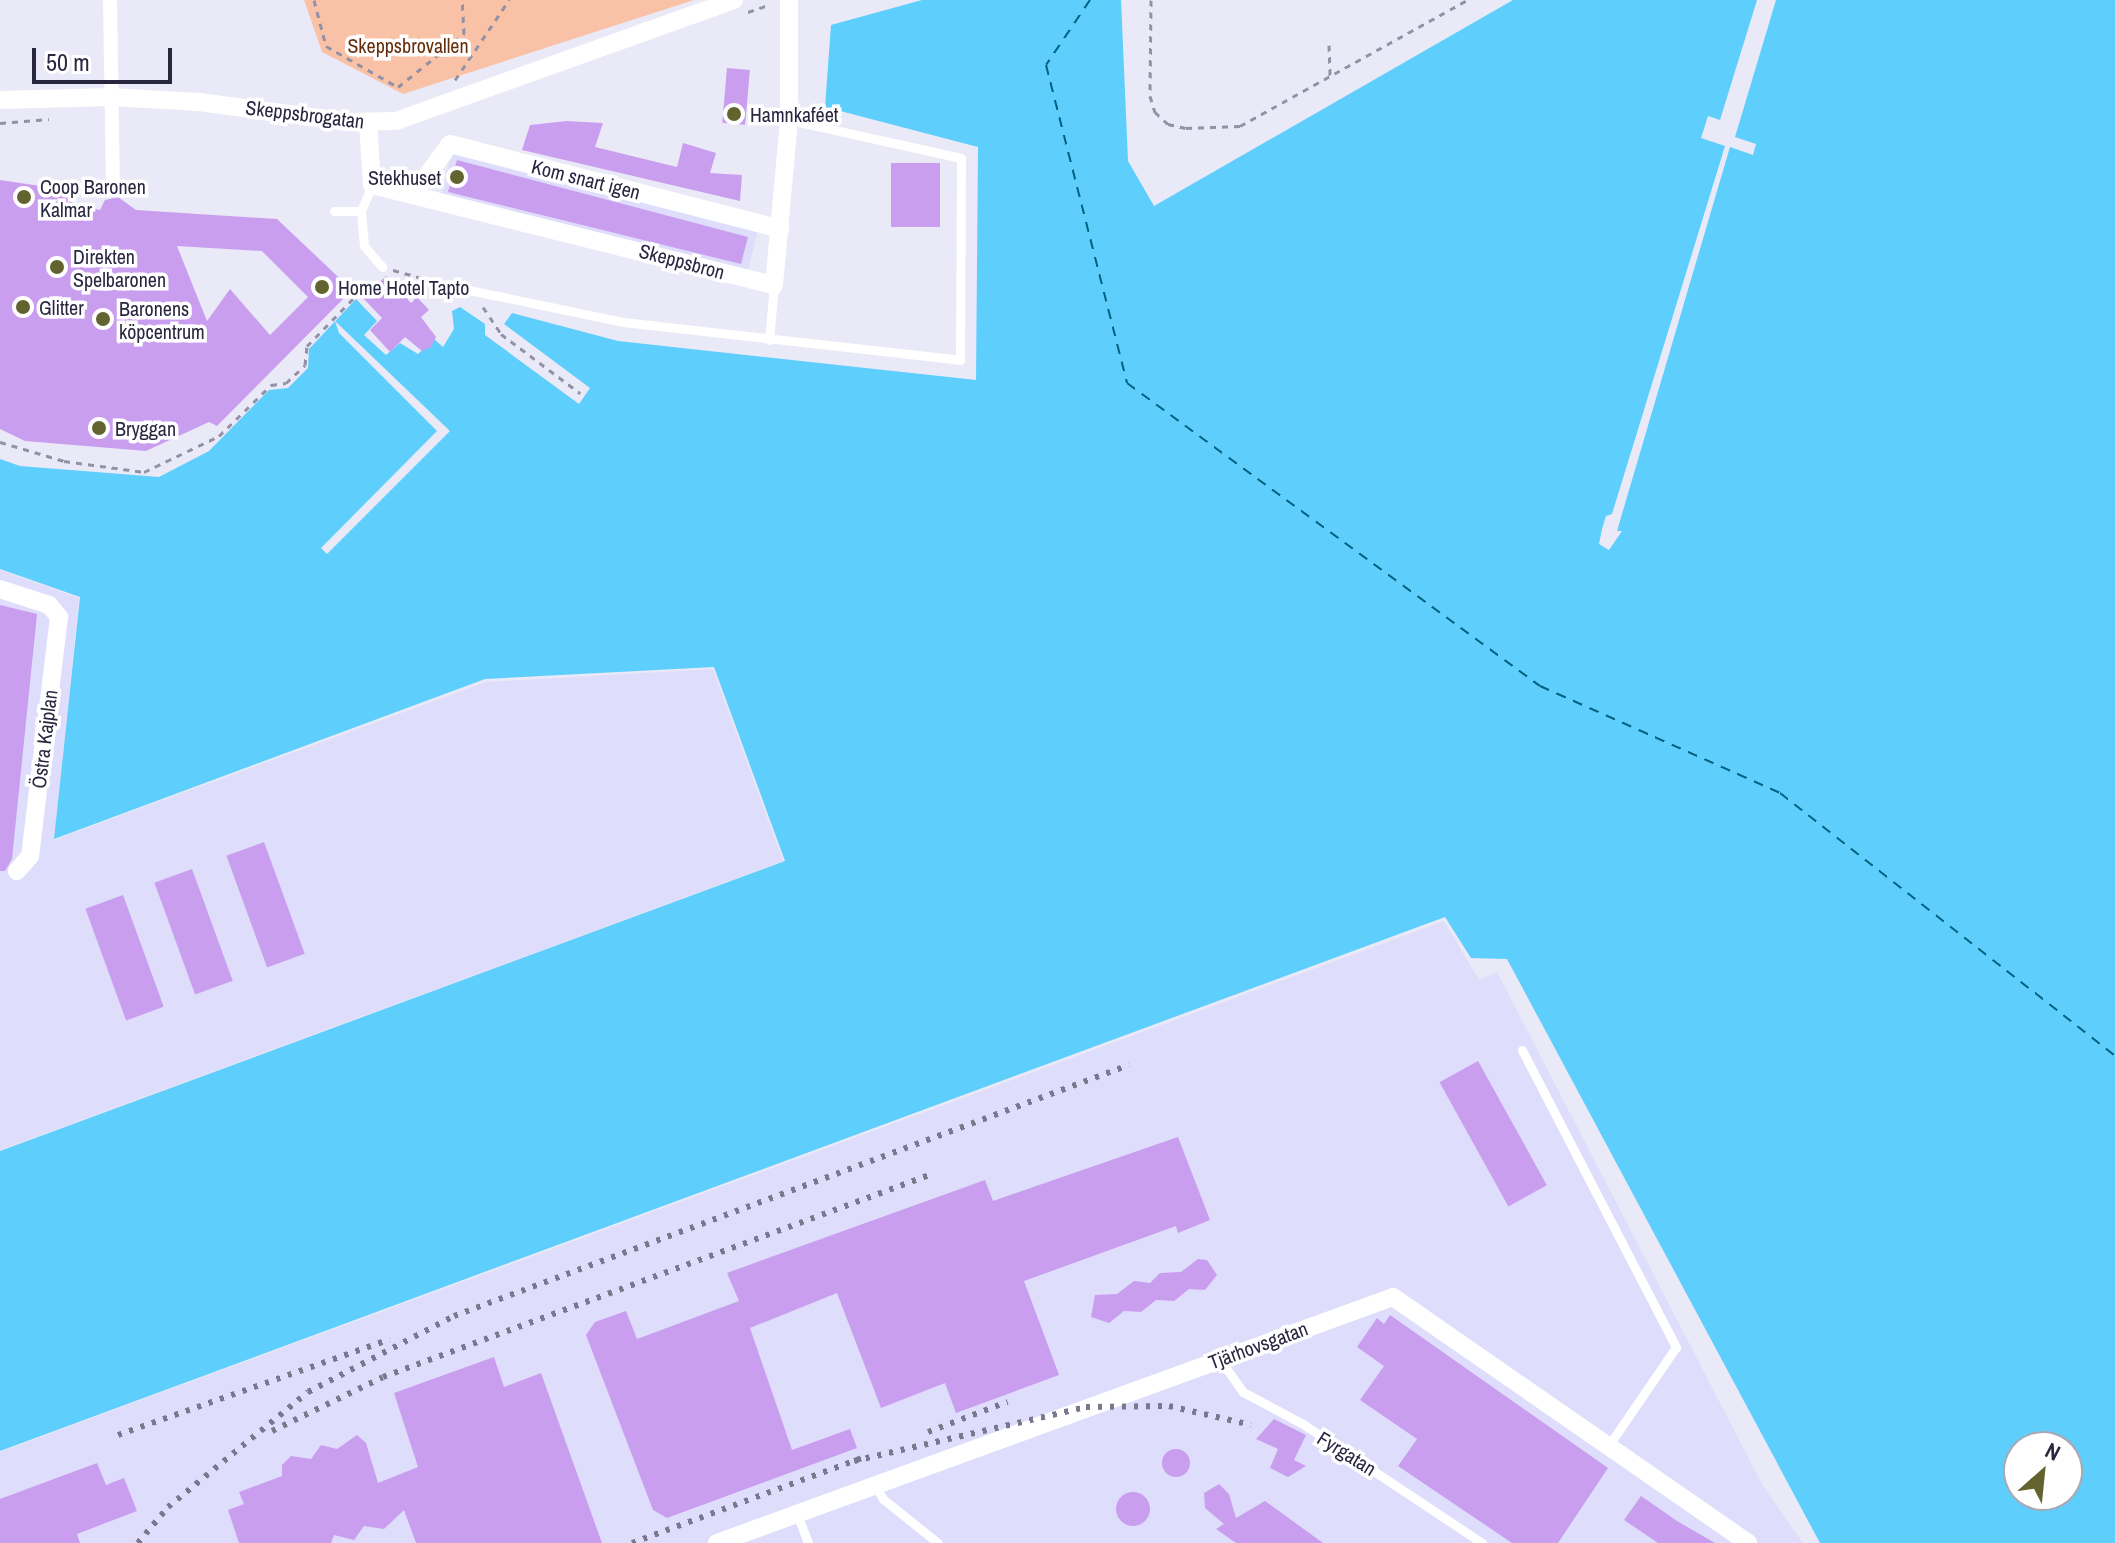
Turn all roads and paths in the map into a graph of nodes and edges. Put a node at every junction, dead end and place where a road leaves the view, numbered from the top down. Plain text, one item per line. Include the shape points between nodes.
1 (110, 0) edge
2 (314, 0) edge
3 (462, 0) edge
4 (509, 0) edge
5 (734, 0) edge
6 (789, 0) edge
7 (1151, 0) edge
8 (1467, 0) edge
9 (1329, 45) dead end
10 (1330, 78) junction
11 (446, 91) dead end
12 (111, 97) junction
13 (0, 100) edge
14 (789, 120) junction
15 (368, 123) junction
16 (372, 185) junction
17 (113, 188) dead end
18 (415, 192) junction
19 (334, 211) dead end
20 (361, 211) junction
21 (780, 229) junction
22 (382, 267) junction
23 (774, 285) junction
24 (464, 289) junction
25 (769, 340) junction
26 (580, 393) dead end
27 (0, 442) edge
28 (0, 589) edge
29 (15, 871) edge
30 (1522, 1050) dead end
31 (1219, 1358) junction
32 (1609, 1445) junction
33 (875, 1486) junction
34 (797, 1514) junction
35 (717, 1543) edge
36 (808, 1543) edge
37 (938, 1543) edge
38 (1482, 1543) edge
39 (1748, 1543) edge

1 - 12 street
2 - 3 path via 326,46 398,87 464,34
4 - 11 path
5 - 15 street, Skeppsbrogatan via 421,115
6 - 14 street
7 - 10 path via 1150,96 1155,112 1168,124 1240,126
8 - 10 path
9 - 10 path
12 - 13 street, Skeppsbrogatan
12 - 15 street, Skeppsbrogatan
12 - 17 street
14 - 21 street
14 - 25 lane via 961,158 960,360
15 - 16 street
16 - 18 street, Skeppsbron
16 - 20 lane
18 - 21 street, Kom snart igen via 450,144
18 - 23 street, Skeppsbron
19 - 20 lane
20 - 22 lane via 364,246
21 - 23 street
22 - 24 path
22 - 27 path via 307,346 305,365 286,383 271,385 219,436 144,472 64,461
23 - 25 lane
24 - 25 lane via 623,322
24 - 26 path via 495,318 501,334
28 - 29 street, Östra Kajplan via 49,605 59,617 30,856
30 - 32 lane via 1676,1347
31 - 32 street, Tjärhovsgatan via 1393,1297
31 - 33 street, Tjärhovsgatan
31 - 38 lane, Fyrgatan via 1243,1392 1303,1424
32 - 39 street, Tjärhovsgatan
33 - 34 street, Tjärhovsgatan
33 - 37 lane via 883,1499
34 - 35 street, Tjärhovsgatan
34 - 36 lane

